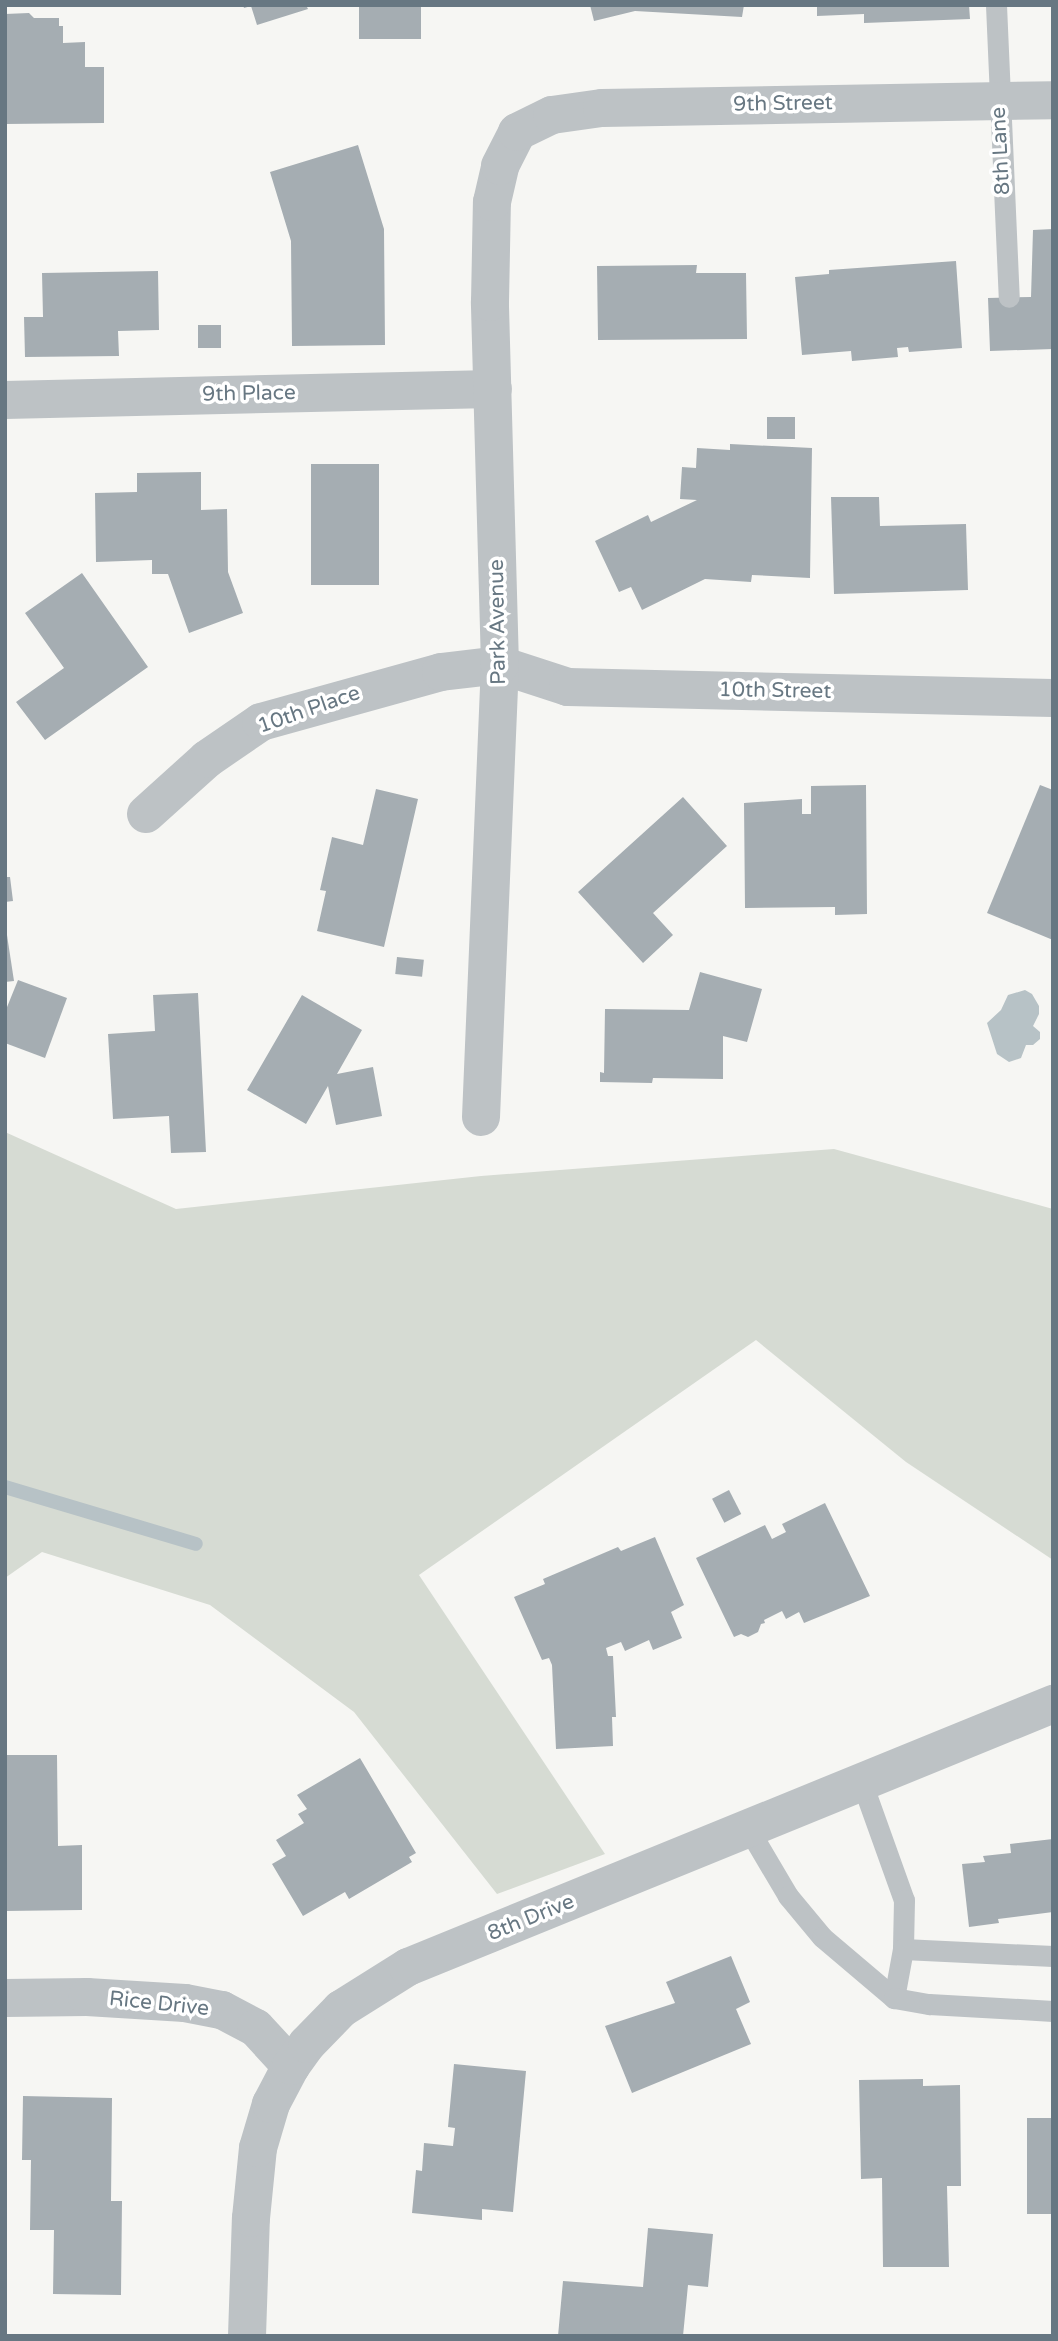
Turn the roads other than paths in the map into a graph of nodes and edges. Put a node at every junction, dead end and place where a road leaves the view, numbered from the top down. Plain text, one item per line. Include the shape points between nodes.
1 (996, 5) edge
2 (1053, 100) edge
3 (999, 101) junction
4 (517, 132) joint
5 (1009, 297) dead end
6 (493, 389) junction
7 (5, 400) edge
8 (500, 665) junction
9 (1053, 698) edge
10 (146, 814) dead end
11 (481, 1116) dead end
12 (1053, 1704) edge
13 (862, 1783) junction
14 (749, 1830) junction
15 (903, 1949) junction
16 (1053, 1955) edge
17 (5, 1998) edge
18 (894, 1998) junction
19 (1053, 2011) edge
20 (291, 2066) junction
21 (247, 2336) edge

1 - 3 lane, 8th Lane
2 - 3 street, 9th Street
3 - 4 street, 9th Street via 602,107 552,116
3 - 5 lane, 8th Lane
4 - 6 street, Park Avenue via 500,166 492,202
6 - 7 street, 9th Place
6 - 8 street, Park Avenue
8 - 9 street, 10th Street via 568,687
8 - 10 street, 10th Place via 441,672 261,722 207,759
8 - 11 street, Park Avenue
12 - 13 street, 8th Drive
13 - 14 street, 8th Drive
13 - 15 lane via 904,1900
14 - 18 lane via 788,1896 822,1937
14 - 20 street, 8th Drive via 408,1967 341,2009
15 - 16 lane
15 - 18 lane
17 - 20 street, Rice Drive via 87,1997 222,2010 256,2028
18 - 19 lane via 942,2006
20 - 21 street, 8th Drive via 271,2104 258,2148

